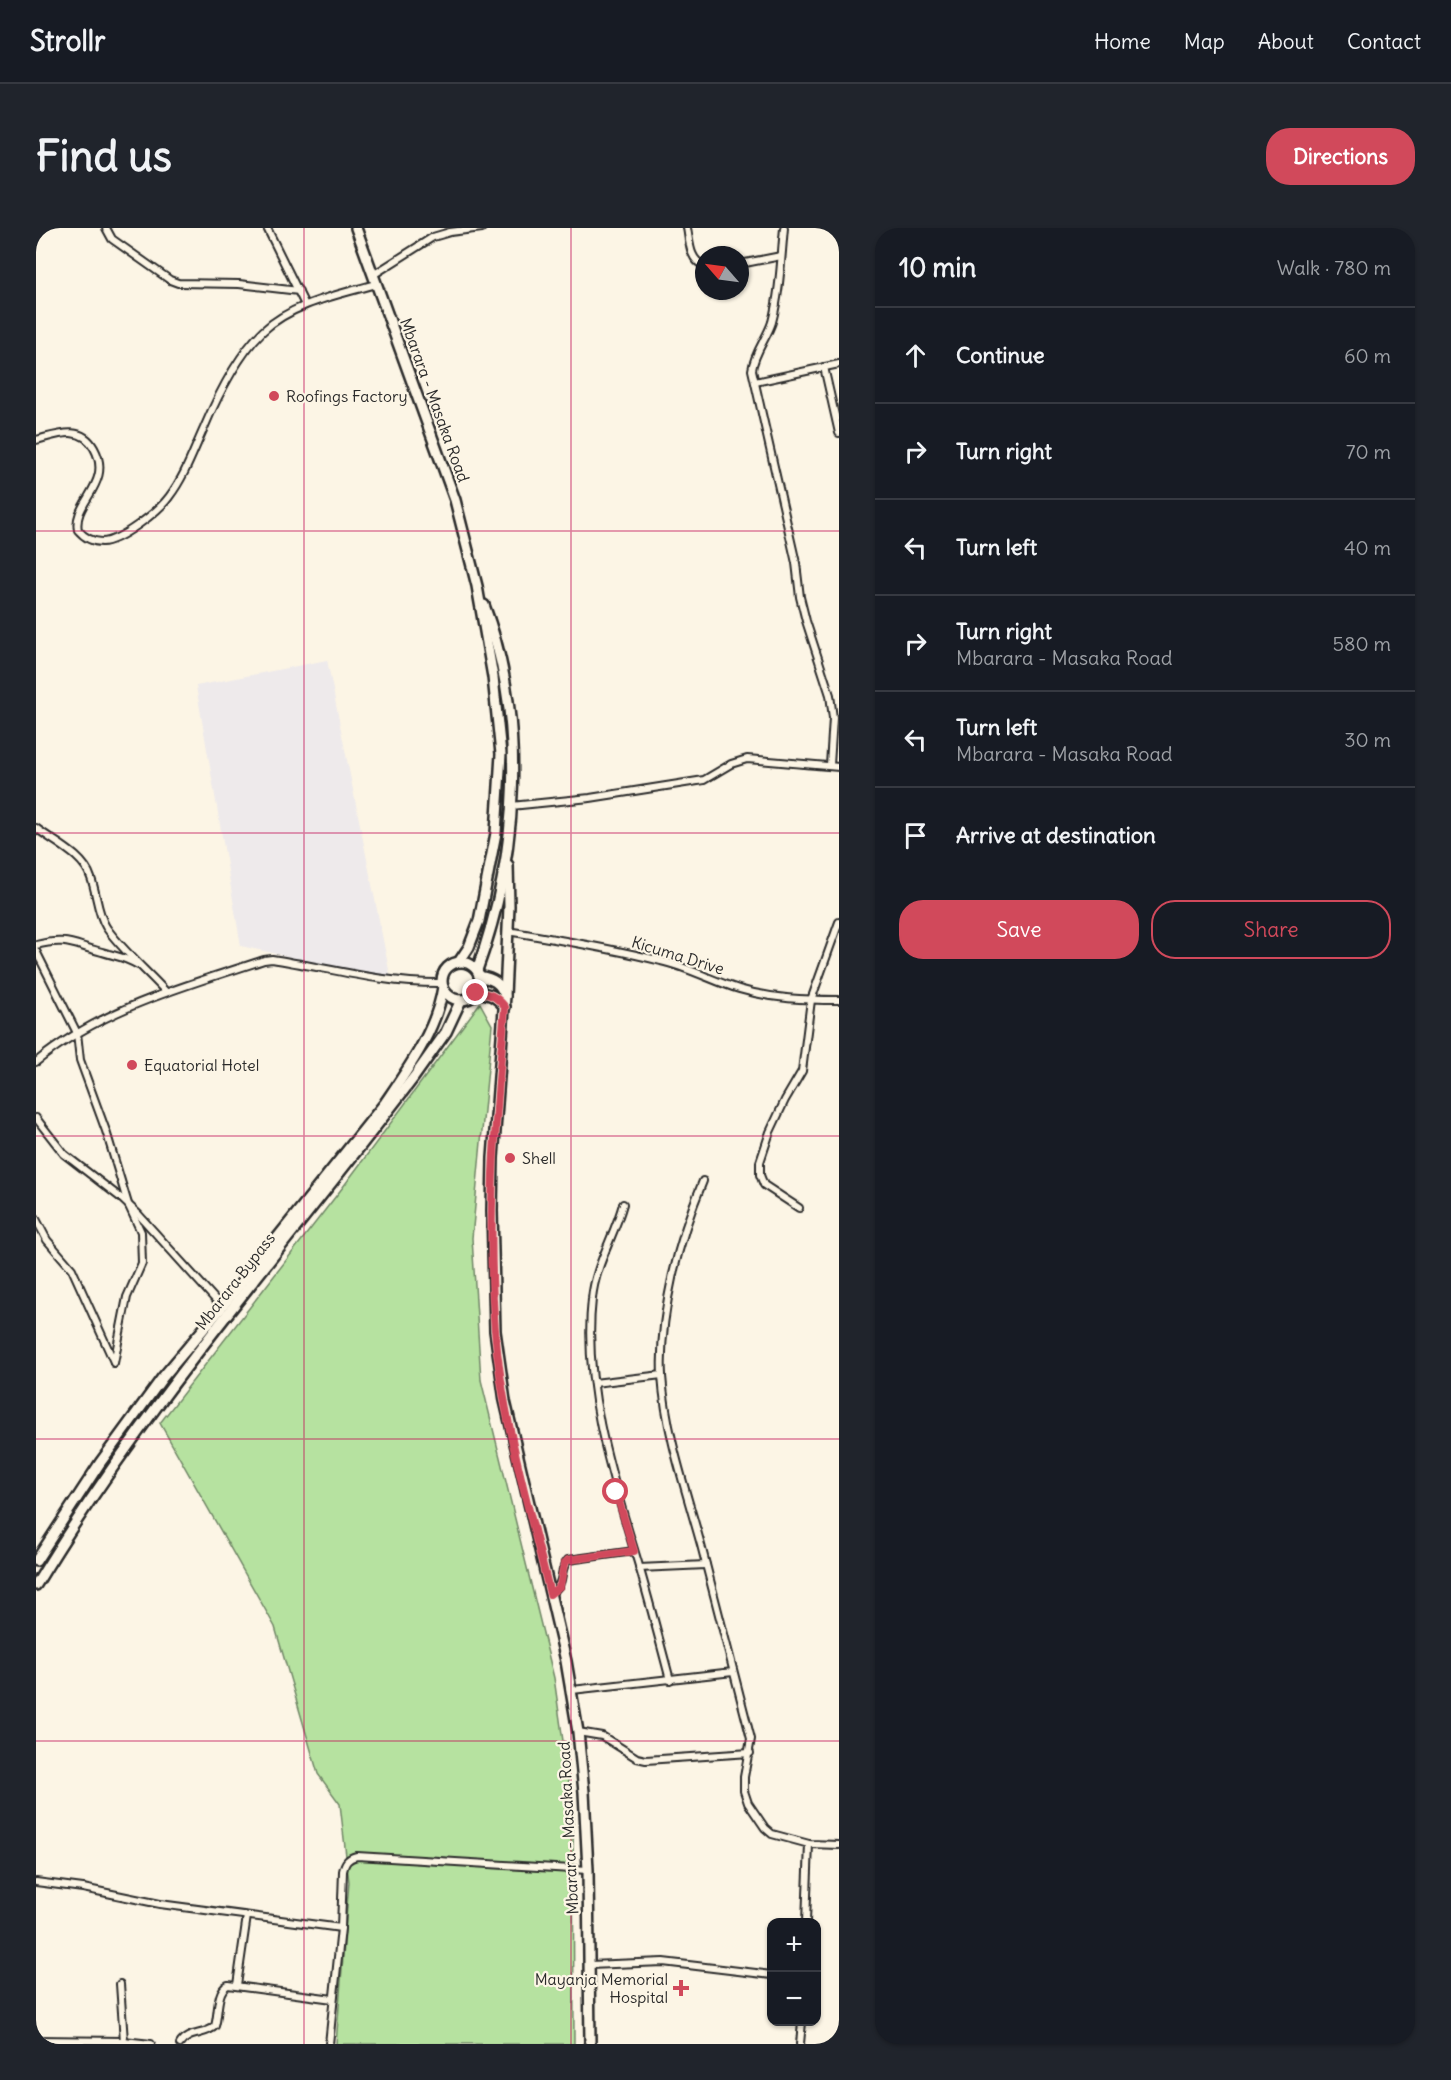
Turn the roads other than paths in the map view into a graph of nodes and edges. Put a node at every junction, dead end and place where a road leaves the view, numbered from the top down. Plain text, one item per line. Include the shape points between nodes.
1 (105, 228) edge
2 (267, 228) edge
3 (356, 228) edge
4 (482, 228) edge
5 (687, 228) edge
6 (784, 228) edge
7 (781, 256) junction
8 (695, 260) edge
9 (749, 262) edge
10 (374, 279) junction
11 (299, 291) junction
12 (305, 304) junction
13 (839, 364) edge
14 (824, 367) junction
15 (755, 382) junction
16 (839, 433) edge
17 (36, 440) edge
18 (477, 586) junction
19 (831, 765) junction
20 (839, 766) edge
21 (511, 806) junction
22 (36, 828) edge
23 (507, 851) junction
24 (496, 904) junction
25 (509, 906) junction
26 (839, 922) edge
27 (508, 931) junction
28 (36, 945) edge
29 (36, 951) edge
30 (459, 962) junction
31 (145, 969) junction
32 (478, 973) junction
33 (443, 985) junction
34 (166, 992) junction
35 (476, 993) junction
36 (505, 996) junction
37 (811, 999) junction
38 (461, 1000) junction
39 (839, 1000) edge
40 (505, 1007) junction
41 (77, 1033) junction
42 (36, 1062) edge
43 (36, 1118) edge
44 (703, 1181) dead end
45 (128, 1204) junction
46 (623, 1204) dead end
47 (799, 1208) dead end
48 (36, 1219) edge
49 (222, 1307) junction
50 (662, 1375) junction
51 (594, 1383) junction
52 (634, 1551) junction
53 (36, 1561) edge
54 (706, 1565) junction
55 (639, 1568) junction
56 (36, 1585) edge
57 (550, 1594) junction
58 (733, 1672) junction
59 (670, 1680) junction
60 (572, 1690) junction
61 (578, 1732) junction
62 (750, 1753) junction
63 (809, 1844) junction
64 (839, 1845) edge
65 (588, 1870) junction
66 (36, 1882) edge
67 (247, 1916) junction
68 (806, 1918) edge
69 (341, 1928) junction
70 (589, 1965) junction
71 (767, 1975) edge
72 (120, 1984) dead end
73 (237, 1985) junction
74 (333, 1999) junction
75 (802, 2026) edge
76 (36, 2040) edge
77 (124, 2041) junction
78 (151, 2044) edge
79 (180, 2044) edge
80 (329, 2044) edge
81 (590, 2044) edge
82 (800, 2044) edge

1 - 11 street via 112,239 170,280
2 - 11 street
3 - 10 main road, Mbarara - Masaka Road
4 - 10 street via 433,237
5 - 8 street
6 - 7 street
7 - 9 street
7 - 15 street via 773,315 753,362
10 - 12 street
10 - 18 main road, Mbarara - Masaka Road via 455,500
11 - 12 street
12 - 17 street via 262,332 240,359 169,498 114,539 94,541 78,530 78,517 97,481 100,466 94,448 86,438 73,432
13 - 14 street
14 - 15 street
14 - 16 street
15 - 19 street via 796,563 800,597 830,695
18 - 21 main road, Mbarara - Masaka Road via 499,651 505,685 510,721
18 - 30 main road, Mbarara - Masaka Road via 493,677 500,778 496,833 484,901 474,936
19 - 20 street
19 - 21 street via 747,759 704,780
21 - 23 main road, Mbarara - Masaka Road
22 - 31 street via 84,866 91,876 107,928
23 - 24 main road, Mbarara - Masaka Road
23 - 25 main road, Mbarara - Masaka Road
24 - 25 main road via 506,902
24 - 32 main road, Mbarara - Masaka Road
25 - 27 main road, Mbarara - Masaka Road
26 - 37 street
27 - 36 main road, Mbarara - Masaka Road
27 - 37 street, Kicuma Drive via 663,961 773,998
28 - 31 street via 66,941 123,956
29 - 41 street
30 - 32 main road via 469,964
30 - 33 main road via 447,968
31 - 34 street
32 - 35 main road via 480,985
32 - 36 main road via 500,984
33 - 34 street via 347,974 272,959
33 - 38 main road via 450,996
33 - 49 main road, Mbarara Bypass via 432,1024 404,1076
34 - 41 street
35 - 38 main road
35 - 40 main road via 490,993
36 - 40 main road, Mbarara - Masaka Road
37 - 39 street, Kicuma Drive
37 - 47 street via 802,1071 770,1132 760,1162 764,1185
38 - 56 main road, Mbarara Bypass via 446,1032 414,1077 168,1390
40 - 57 main road, Mbarara - Masaka Road via 493,1158 495,1331 505,1401
41 - 42 street
41 - 45 street via 80,1059
43 - 45 street via 64,1154
44 - 50 street via 690,1212 670,1292
45 - 48 street via 141,1232 142,1263 127,1298 114,1363 72,1269 47,1240
45 - 49 street
46 - 51 street via 598,1268 592,1299
49 - 53 main road, Mbarara Bypass via 163,1377 107,1453
50 - 51 street
50 - 54 street via 672,1438
51 - 52 street via 616,1492
52 - 55 street
52 - 57 street via 568,1560 560,1586
54 - 55 street
54 - 58 street
55 - 59 street
57 - 60 main road, Mbarara - Masaka Road
58 - 59 street
58 - 62 street via 751,1739
59 - 60 street
60 - 61 main road, Mbarara - Masaka Road
61 - 62 street via 602,1736 646,1760
61 - 65 main road, Mbarara - Masaka Road
62 - 63 street via 744,1791 755,1815 772,1834
63 - 64 street
63 - 68 street
65 - 69 street via 352,1857 345,1864
65 - 70 main road, Mbarara - Masaka Road
66 - 67 street
67 - 69 street
67 - 73 street
69 - 74 street
70 - 71 street via 663,1962
70 - 81 main road, Mbarara - Masaka Road
72 - 77 street
73 - 74 street
73 - 79 street via 222,1989 215,2026 186,2037
74 - 80 street
75 - 82 street
76 - 77 street
77 - 78 street

